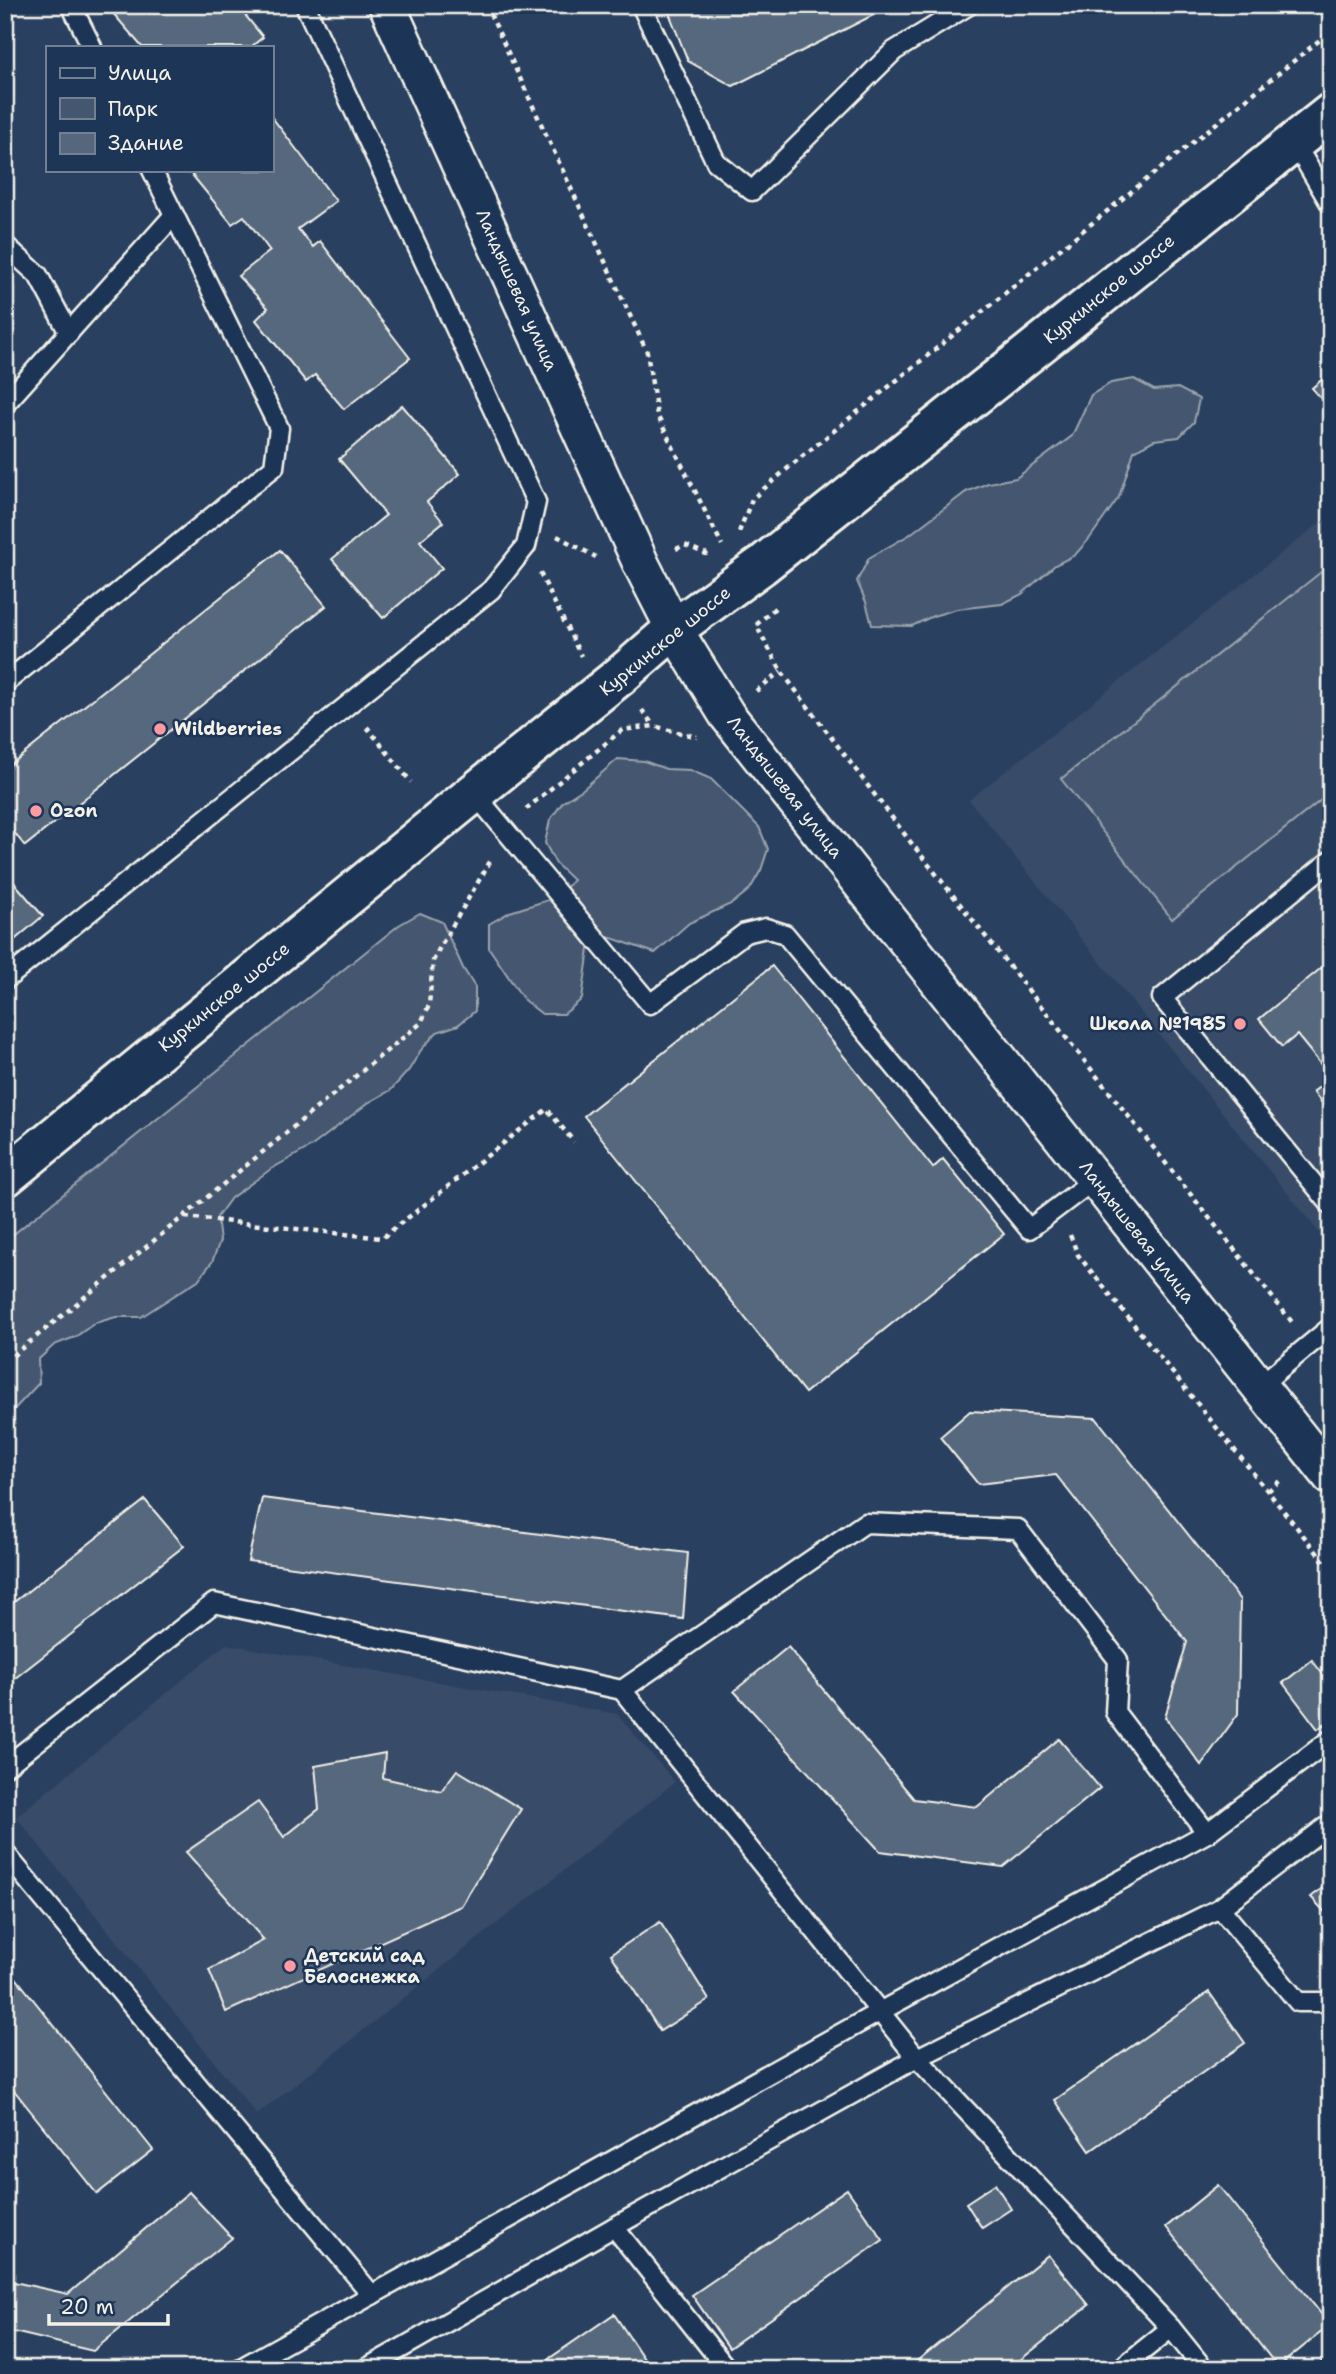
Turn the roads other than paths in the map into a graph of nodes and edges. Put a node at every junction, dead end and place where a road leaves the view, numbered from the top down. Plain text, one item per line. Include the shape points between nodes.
1 (71, 5) edge
2 (305, 5) edge
3 (387, 5) edge
4 (641, 5) edge
5 (968, 5) edge
6 (92, 46) edge
7 (1331, 113) edge
8 (1294, 142) junction
9 (153, 172) edge
10 (1331, 205) edge
11 (174, 215) junction
12 (5, 245) edge
13 (69, 332) junction
14 (5, 404) edge
15 (674, 629) junction
16 (5, 682) edge
17 (474, 793) junction
18 (1331, 860) edge
19 (5, 980) edge
20 (5, 1177) edge
21 (1095, 1179) junction
22 (1331, 1205) edge
23 (1331, 1327) edge
24 (1259, 1386) junction
25 (1331, 1477) edge
26 (622, 1690) junction
27 (1331, 1739) edge
28 (5, 1767) edge
29 (1331, 1824) edge
30 (1207, 1833) junction
31 (5, 1853) edge
32 (1220, 1908) junction
33 (1331, 2002) edge
34 (881, 2011) junction
35 (917, 2058) junction
36 (614, 2227) junction
37 (372, 2295) junction
38 (1171, 2328) junction
39 (239, 2369) edge
40 (365, 2369) edge
41 (727, 2369) edge
42 (1120, 2369) edge
43 (1204, 2369) edge

1 - 6 lane
2 - 19 lane via 536,502 526,546 491,590
3 - 15 street, Ландышевая улица
4 - 5 lane via 716,162 752,191 894,51
7 - 8 main road, Куркинское шоссе
8 - 10 lane
8 - 15 main road, Куркинское шоссе via 761,566
9 - 11 lane
11 - 13 lane
11 - 16 lane via 279,428 274,467
12 - 13 lane via 38,275
13 - 14 lane
15 - 17 main road, Куркинское шоссе
15 - 21 street, Ландышевая улица via 727,715
17 - 20 main road, Куркинское шоссе
17 - 21 lane via 650,1004 745,933 766,928 785,934 1029,1229
18 - 22 lane via 1162,998
21 - 24 street, Ландышевая улица
23 - 24 lane
24 - 25 street, Ландышевая улица
26 - 28 lane via 214,1603
26 - 30 lane via 865,1523 1018,1529 1118,1660 1115,1712
26 - 34 lane
27 - 30 lane
29 - 32 lane
30 - 34 lane
31 - 37 lane
32 - 33 lane via 1298,2002
32 - 35 lane
34 - 35 lane
34 - 37 lane
35 - 36 lane
35 - 38 lane
36 - 40 lane
36 - 41 lane
37 - 39 lane
38 - 42 lane
38 - 43 lane

